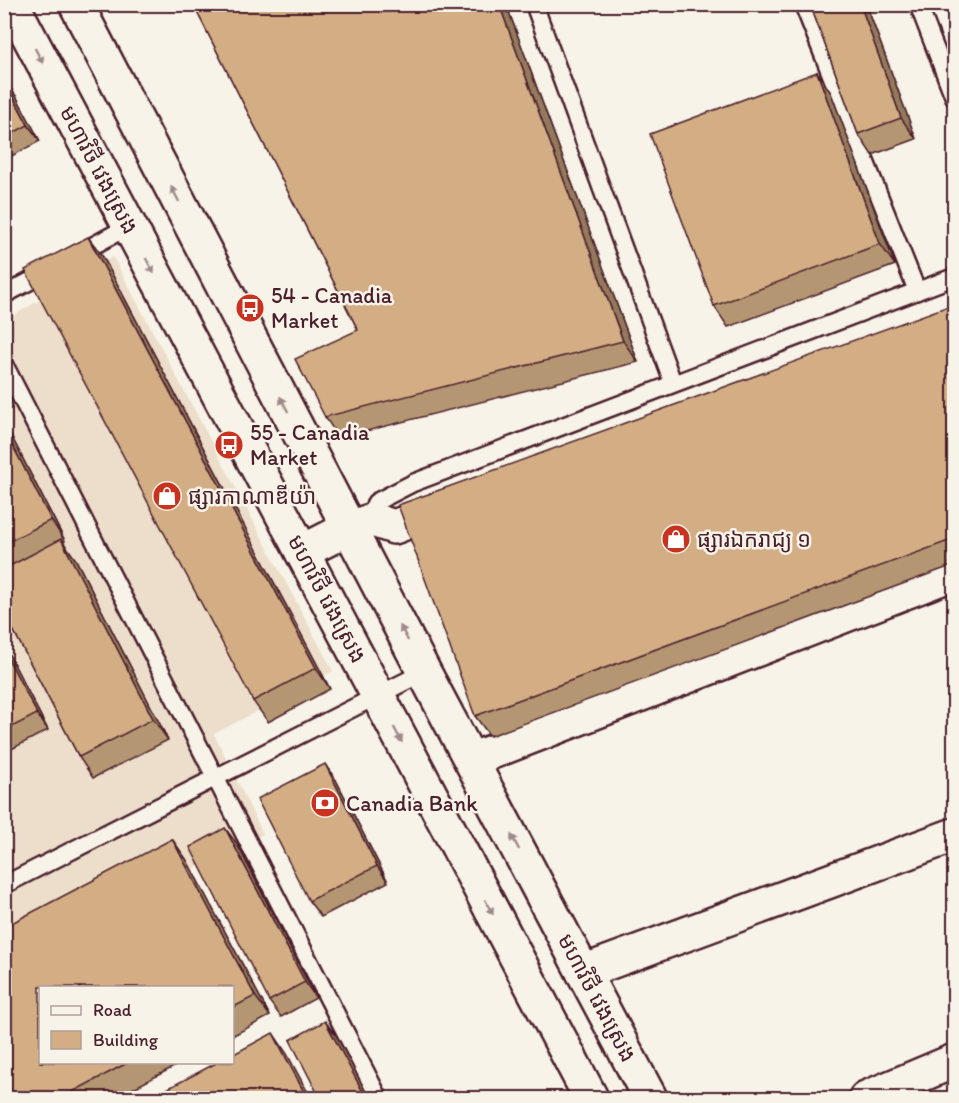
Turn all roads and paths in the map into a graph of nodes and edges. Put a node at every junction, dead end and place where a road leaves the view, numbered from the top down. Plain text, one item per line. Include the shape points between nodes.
1 (12, 4) edge
2 (76, 4) edge
3 (534, 4) edge
4 (803, 4) edge
5 (918, 4) edge
6 (954, 97) edge
7 (129, 226) junction
8 (954, 277) edge
9 (917, 291) junction
10 (4, 295) edge
11 (4, 364) edge
12 (673, 383) junction
13 (472, 498) edge
14 (361, 524) junction
15 (302, 552) junction
16 (954, 573) edge
17 (424, 672) junction
18 (377, 696) junction
19 (471, 760) junction
20 (216, 778) junction
21 (954, 835) edge
22 (4, 885) edge
23 (583, 972) junction
24 (954, 1061) edge
25 (379, 1098) edge
26 (591, 1098) edge
27 (650, 1098) edge
28 (866, 1098) edge

1 -> 7 main road, មហាវិថី វេងស្រេង
14 -> 2 main road, មហាវិថី វេងស្រេង
3 - 12 lane
4 - 9 lane
5 - 6 lane
7 - 10 lane
7 -> 15 main road, មហាវិថី វេងស្រេង
8 - 9 lane
9 - 12 lane
11 - 20 lane
12 - 14 lane via 413,483 376,502
13 - 14 main road via 393,527
14 - 15 main road
17 -> 14 main road, មហាវិថី វេងស្រេង
15 - 18 main road, មហាវិថី វេងស្រេង
16 - 19 main road
17 - 18 lane
17 - 19 main road, មហាវិថី វេងស្រេង
18 - 20 lane
18 -> 26 main road, មហាវិថី វេងស្រេង
23 -> 19 main road, មហាវិថី វេងស្រេង
20 - 22 lane
20 - 25 lane
21 - 23 main road
23 - 27 main road, មហាវិថី វេងស្រេង
24 - 28 main road

